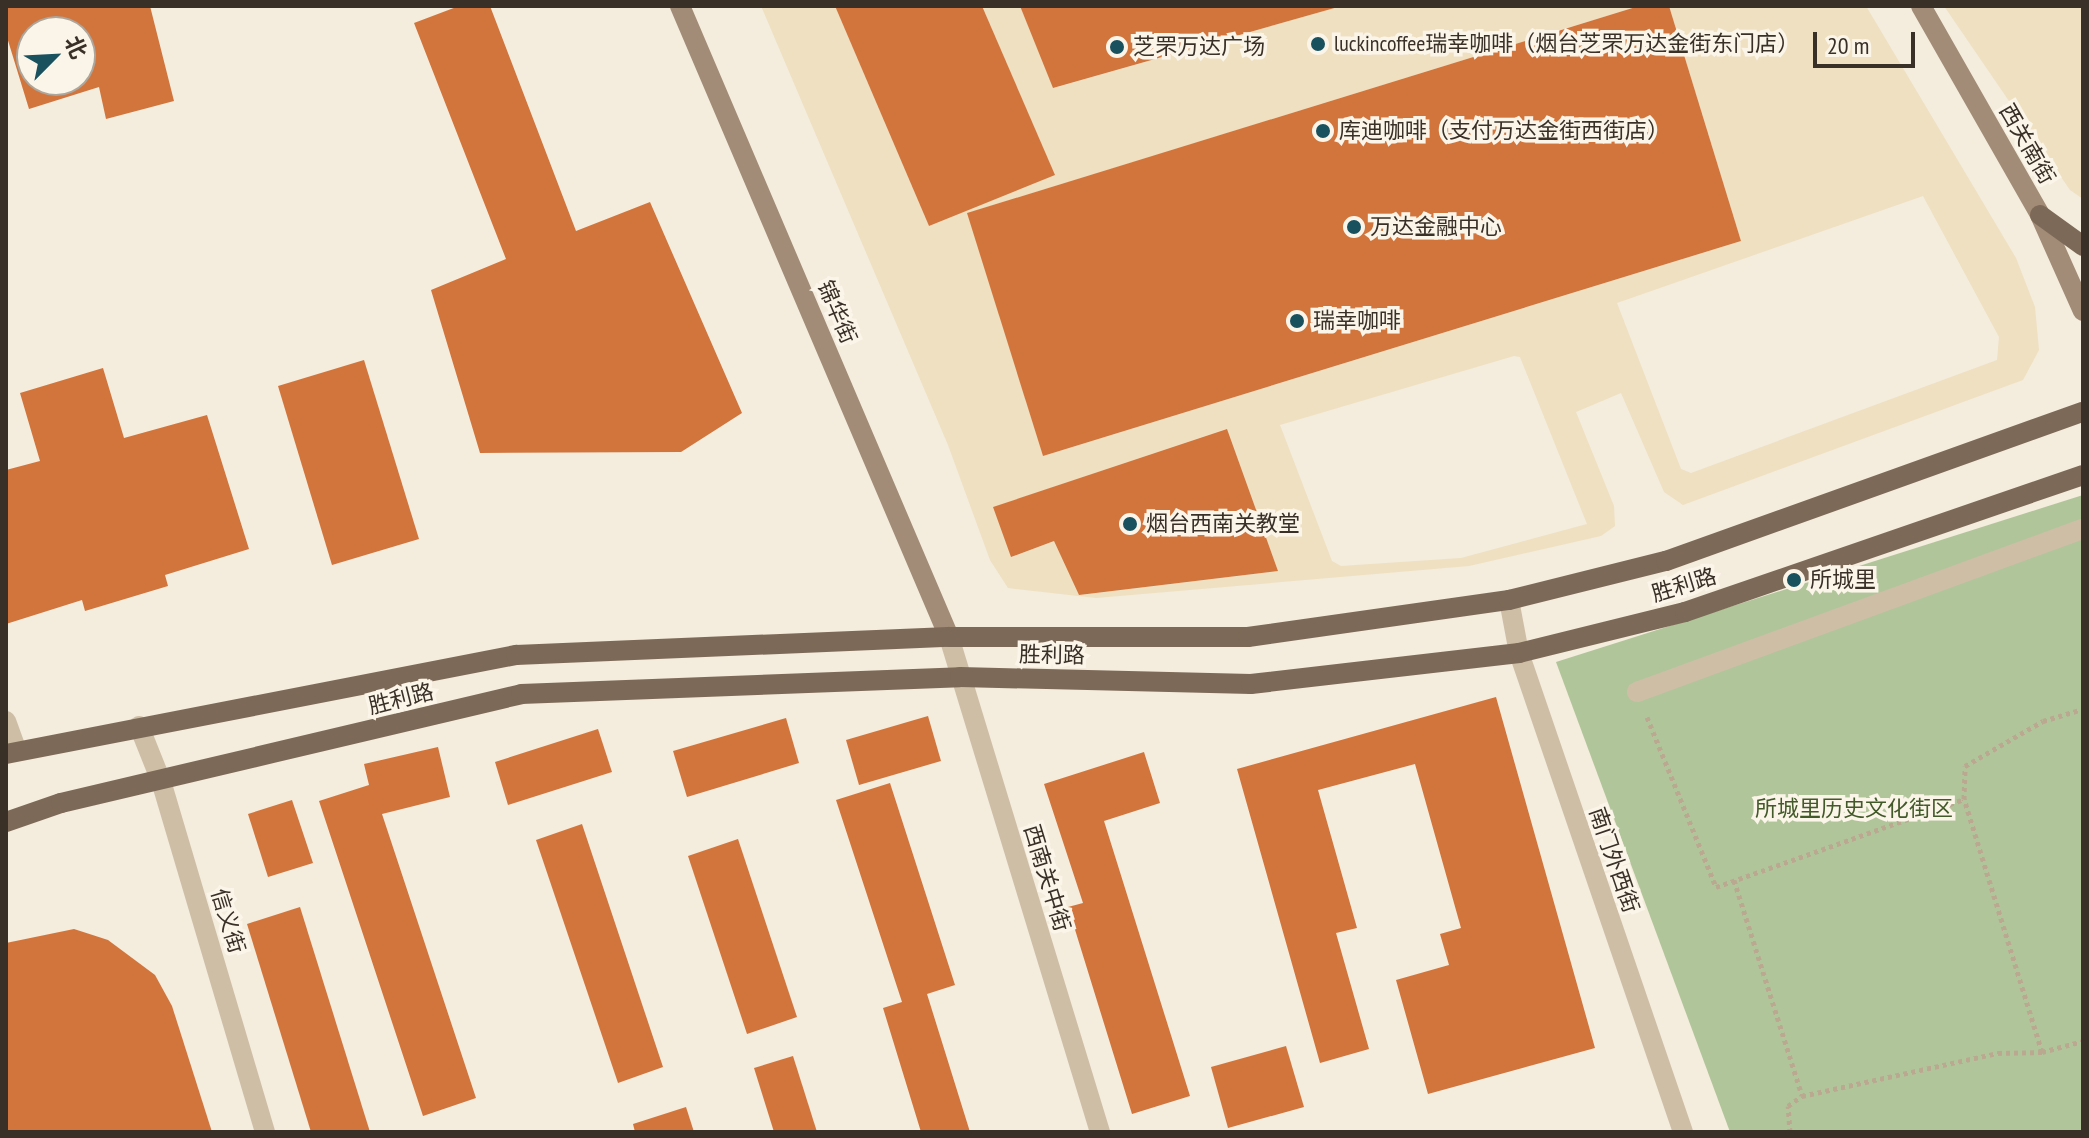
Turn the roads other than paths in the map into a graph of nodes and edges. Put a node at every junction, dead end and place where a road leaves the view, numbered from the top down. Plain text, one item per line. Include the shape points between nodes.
1 (680, 6) edge
2 (1921, 6) edge
3 (2040, 215) junction
4 (2083, 246) edge
5 (2083, 311) edge
6 (2083, 412) edge
7 (2083, 475) edge
8 (2083, 529) edge
9 (1509, 600) junction
10 (949, 637) junction
11 (1519, 653) junction
12 (960, 677) junction
13 (1637, 692) road end
14 (6, 721) edge
15 (139, 726) junction
16 (11, 752) edge
17 (161, 781) junction
18 (6, 822) edge
19 (265, 1132) edge
20 (1100, 1132) edge
21 (1683, 1132) edge

1 - 10 street, 锦华街
2 - 3 street, 西关南街
3 - 4 main road
3 - 5 street, 西关南街
6 - 9 main road, 胜利路 via 1666,561
7 - 11 main road, 胜利路 via 1685,612
8 - 13 street
9 - 10 main road, 胜利路 via 1248,637
9 - 11 street, 南门外西街
10 - 12 street, 西南关中街
10 - 15 main road, 胜利路 via 516,655
11 - 12 main road, 胜利路 via 1251,684
11 - 21 street, 南门外西街
12 - 17 main road, 胜利路 via 521,694
12 - 20 street, 西南关中街
14 - 16 street
15 - 16 main road, 胜利路
15 - 17 street, 信义街
17 - 18 main road, 胜利路
17 - 19 street, 信义街

